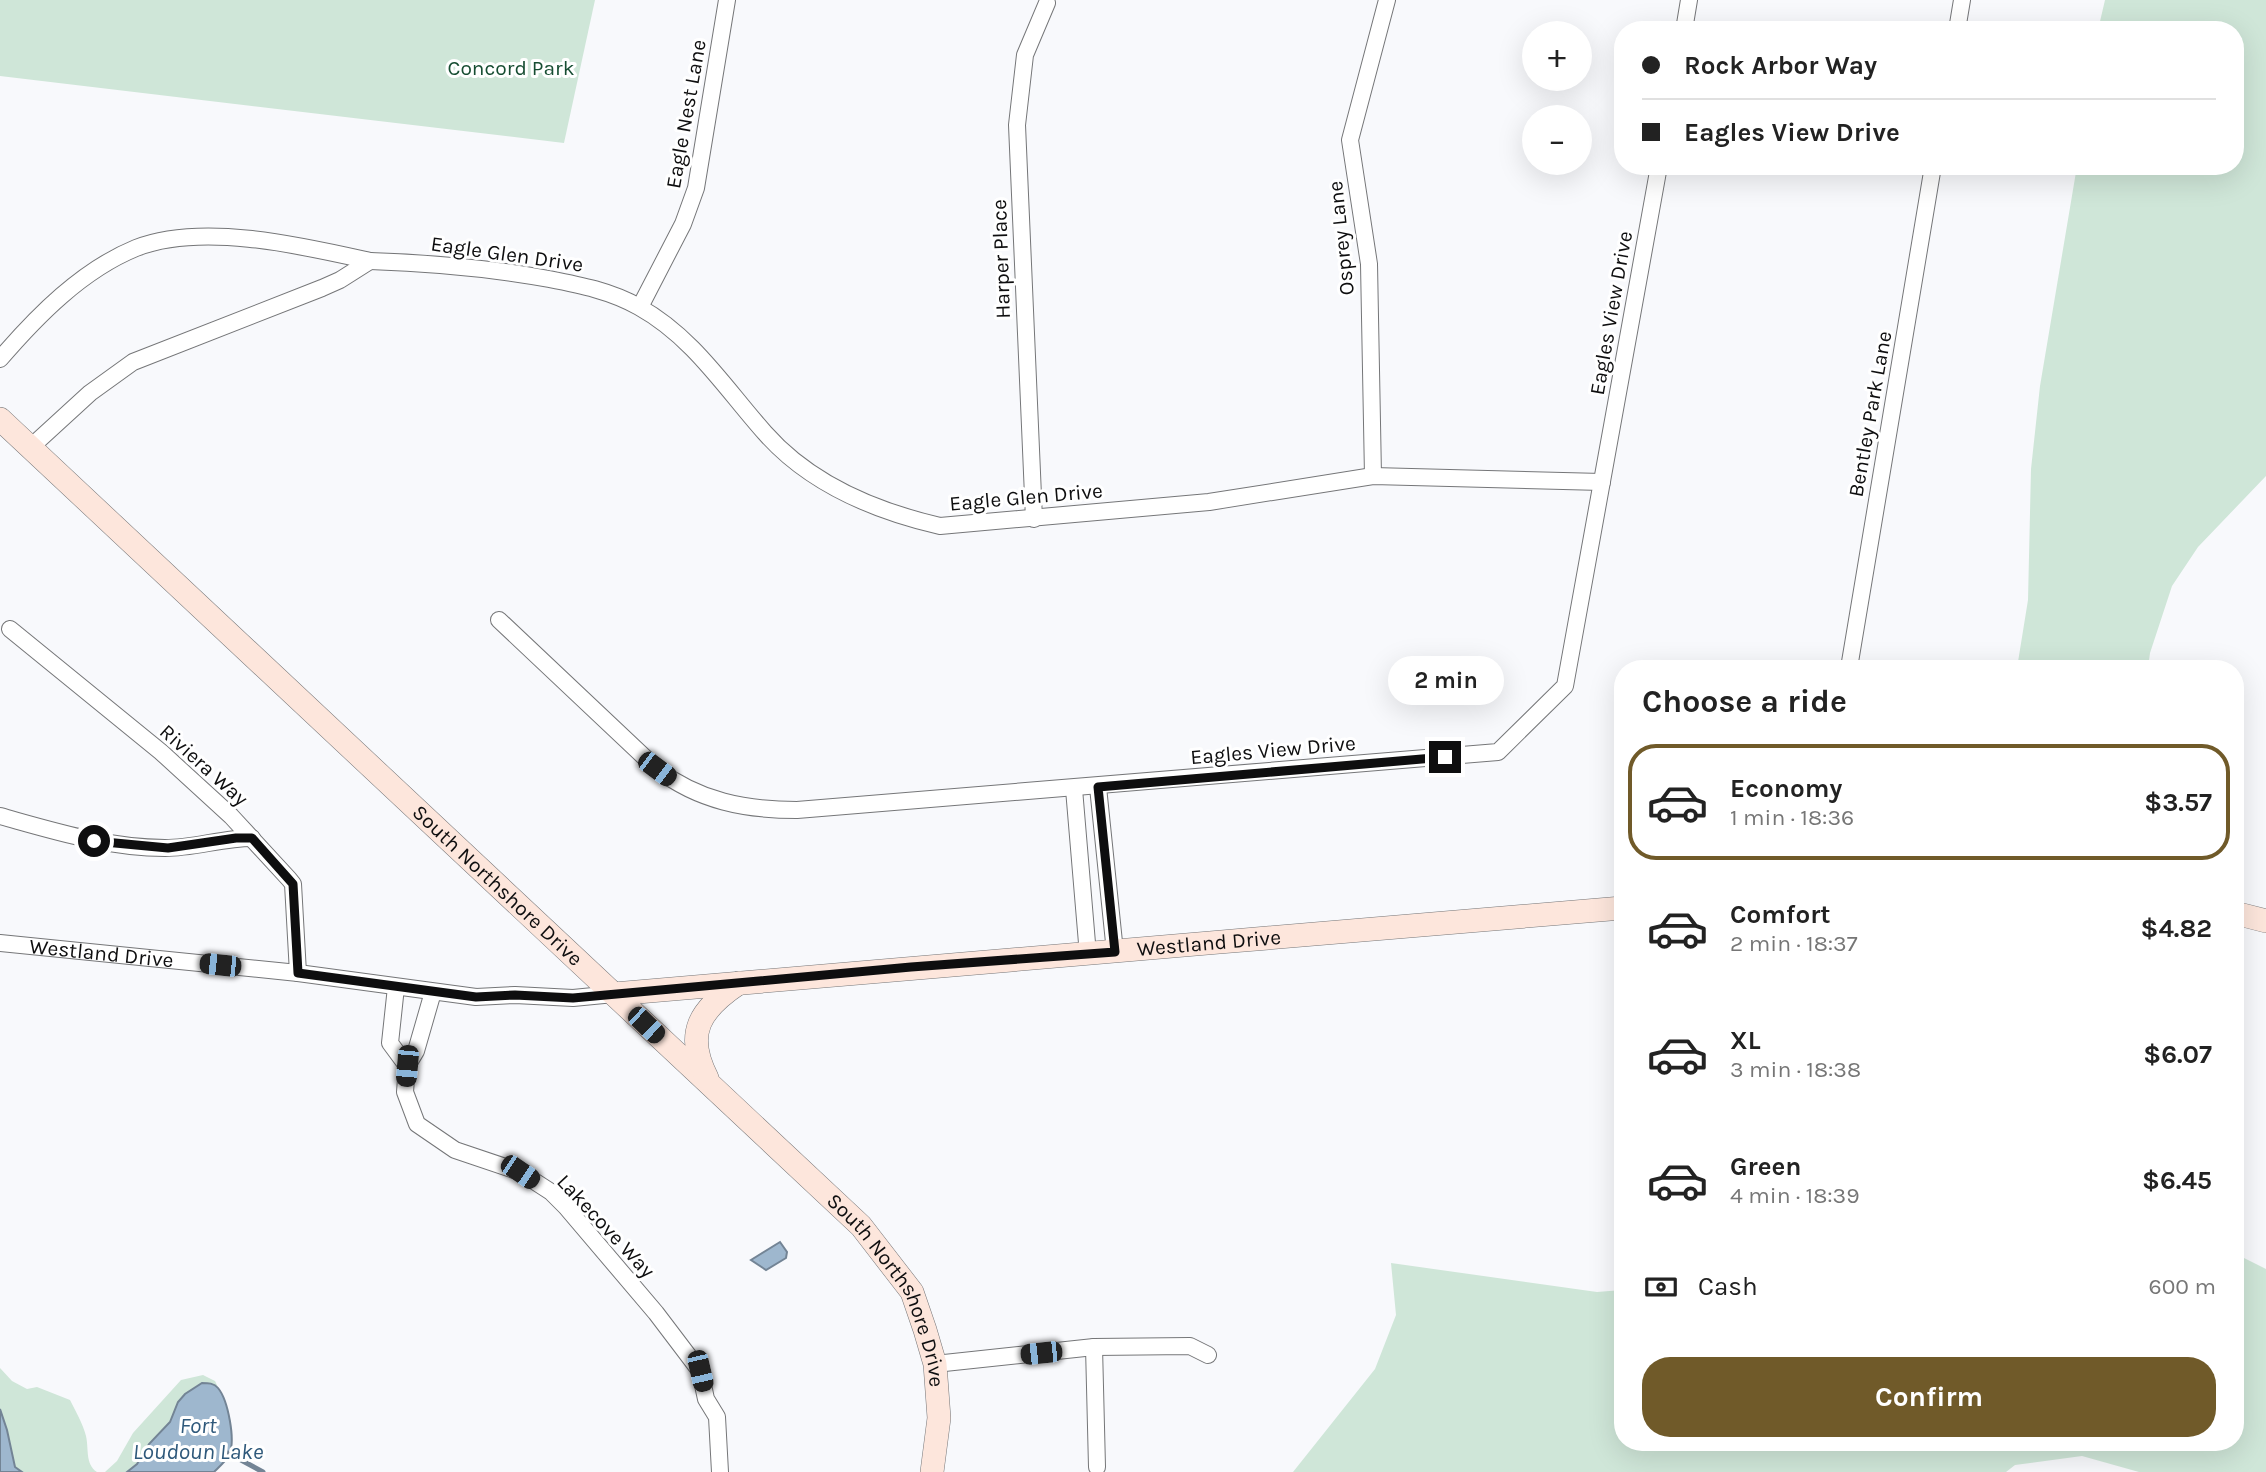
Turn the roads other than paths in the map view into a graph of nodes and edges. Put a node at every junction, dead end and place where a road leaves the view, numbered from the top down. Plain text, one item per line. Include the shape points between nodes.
1 (727, 0) edge
2 (1387, 0) edge
3 (1689, 0) edge
4 (1962, 0) edge
5 (1047, 3) dead end
6 (1686, 21) edge
7 (1958, 21) edge
8 (1657, 175) edge
9 (1931, 175) edge
10 (370, 261) junction
11 (640, 307) junction
12 (0, 359) edge
13 (0, 419) edge
14 (31, 447) junction
15 (1373, 476) junction
16 (1602, 482) junction
17 (1034, 519) junction
18 (499, 620) dead end
19 (10, 629) dead end
20 (1850, 660) edge
21 (1098, 787) junction
22 (1074, 789) junction
23 (0, 816) edge
24 (252, 838) junction
25 (1614, 909) edge
26 (2244, 915) edge
27 (2266, 921) edge
28 (0, 943) edge
29 (1115, 952) junction
30 (1088, 955) junction
31 (298, 973) junction
32 (738, 983) junction
33 (396, 988) junction
34 (433, 992) junction
35 (614, 994) junction
36 (407, 1066) junction
37 (712, 1087) junction
38 (1094, 1347) junction
39 (1208, 1355) dead end
40 (935, 1364) junction
41 (1097, 1467) dead end
42 (720, 1472) edge
43 (932, 1472) edge

1 - 11 street, Eagle Nest Lane via 696,188 683,224
2 - 15 street, Osprey Lane via 1350,140 1369,264
3 - 6 street
4 - 7 street
5 - 17 street, Harper Place via 1025,55 1017,125
8 - 16 street, Eagles View Drive
9 - 20 street, Bentley Park Lane
10 - 11 street, Eagle Glen Drive via 514,272 583,285
10 - 12 street, Eagle Glen Drive via 282,243 209,236 139,247 82,280
10 - 14 street via 331,284 133,362 90,393
11 - 17 street, Eagle Glen Drive via 673,329 766,435 822,481 872,505 940,526
13 - 14 main road, South Northshore Drive
14 - 35 main road, South Northshore Drive
15 - 16 street, Eagle Glen Drive
15 - 17 street, Eagle Glen Drive via 1209,502
16 - 21 street, Eagles View Drive via 1565,685 1498,752
18 - 22 street, Eagles View Drive via 657,769 685,788 739,807 797,810
19 - 24 street, Riviera Way via 161,752
21 - 22 street, Eagles View Drive
21 - 29 street
22 - 30 street
23 - 24 street via 94,841 138,847
24 - 31 street, Riviera Way via 293,884
25 - 29 main road, Westland Drive
26 - 27 main road
28 - 31 street, Westland Drive
29 - 30 main road, Westland Drive
30 - 32 main road, Westland Drive
31 - 33 street, Westland Drive
32 - 35 main road, Westland Drive
32 - 37 main road via 711,1004 696,1032 701,1068
33 - 34 street, Westland Drive
33 - 36 street, Lakecove Way via 390,1043
34 - 35 street, Westland Drive via 476,997
34 - 36 street, Lakecove Way via 416,1051
35 - 37 main road, South Northshore Drive
36 - 42 street, Lakecove Way via 405,1092 417,1124 455,1150 520,1172 551,1192 656,1313 700,1371 706,1399 717,1417
37 - 40 main road, South Northshore Drive via 861,1226 912,1292
38 - 39 street via 1190,1346
38 - 40 street
38 - 41 street
40 - 43 main road, South Northshore Drive via 939,1418

